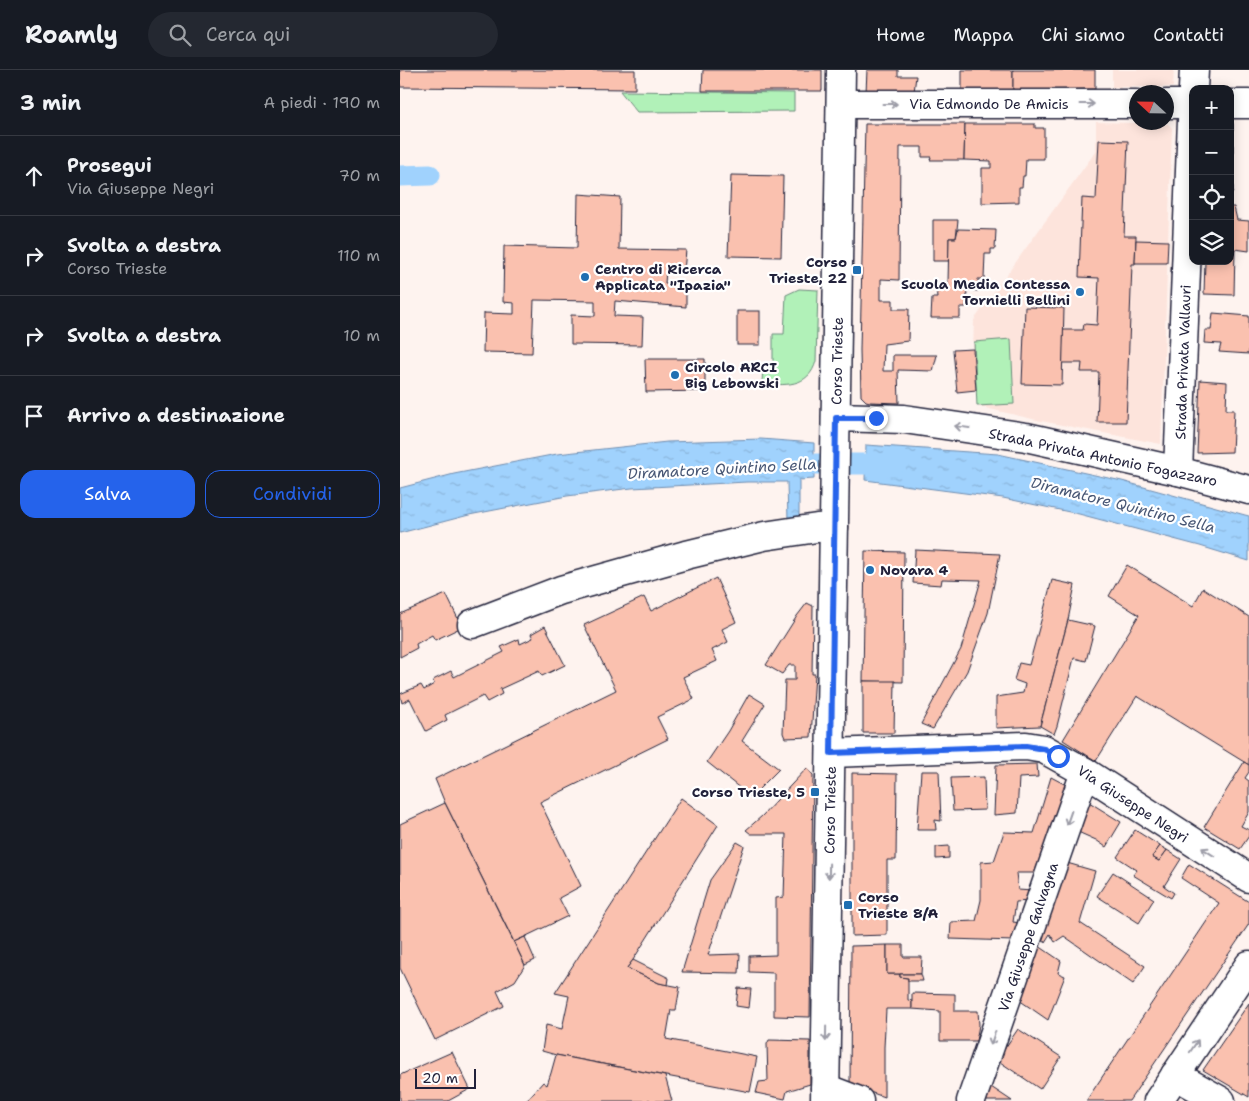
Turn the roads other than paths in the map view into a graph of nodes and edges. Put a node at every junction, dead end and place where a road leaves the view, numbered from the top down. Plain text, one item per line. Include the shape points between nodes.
1 (842, 70) edge
2 (1194, 70) edge
3 (1193, 85) edge
4 (841, 104) junction
5 (1129, 104) edge
6 (1174, 104) edge
7 (1189, 104) edge
8 (1234, 104) edge
9 (1249, 104) edge
10 (1192, 130) edge
11 (836, 418) junction
12 (1178, 471) junction
13 (1249, 490) edge
14 (834, 528) junction
15 (472, 624) dead end
16 (831, 753) junction
17 (1085, 772) junction
18 (1249, 878) edge
19 (1249, 965) edge
20 (1175, 1075) junction
21 (825, 1095) edge
22 (859, 1101) edge
23 (971, 1101) edge
24 (1158, 1101) edge
25 (1221, 1101) edge

1 - 4 street, Corso Trieste
2 - 3 street
4 -> 5 street, Via Edmondo De Amicis
4 - 11 street, Corso Trieste
6 - 7 street
8 - 9 street
10 - 12 street, Strada Privata Vallauri
12 -> 11 street, Strada Privata Antonio Fogazzaro via 1017,435 904,419
11 - 14 street, Corso Trieste
12 - 13 street, Strada Privata Antonio Fogazzaro
14 - 15 street via 792,532 686,555 561,590
14 - 16 street, Corso Trieste
16 - 17 street, Via Giuseppe Negri via 1026,746 1044,749
16 -> 21 street, Corso Trieste
18 -> 17 street, Via Giuseppe Negri
17 -> 23 street, Via Giuseppe Galvagna
20 -> 19 street
20 - 24 street
20 - 25 street
21 - 22 street

